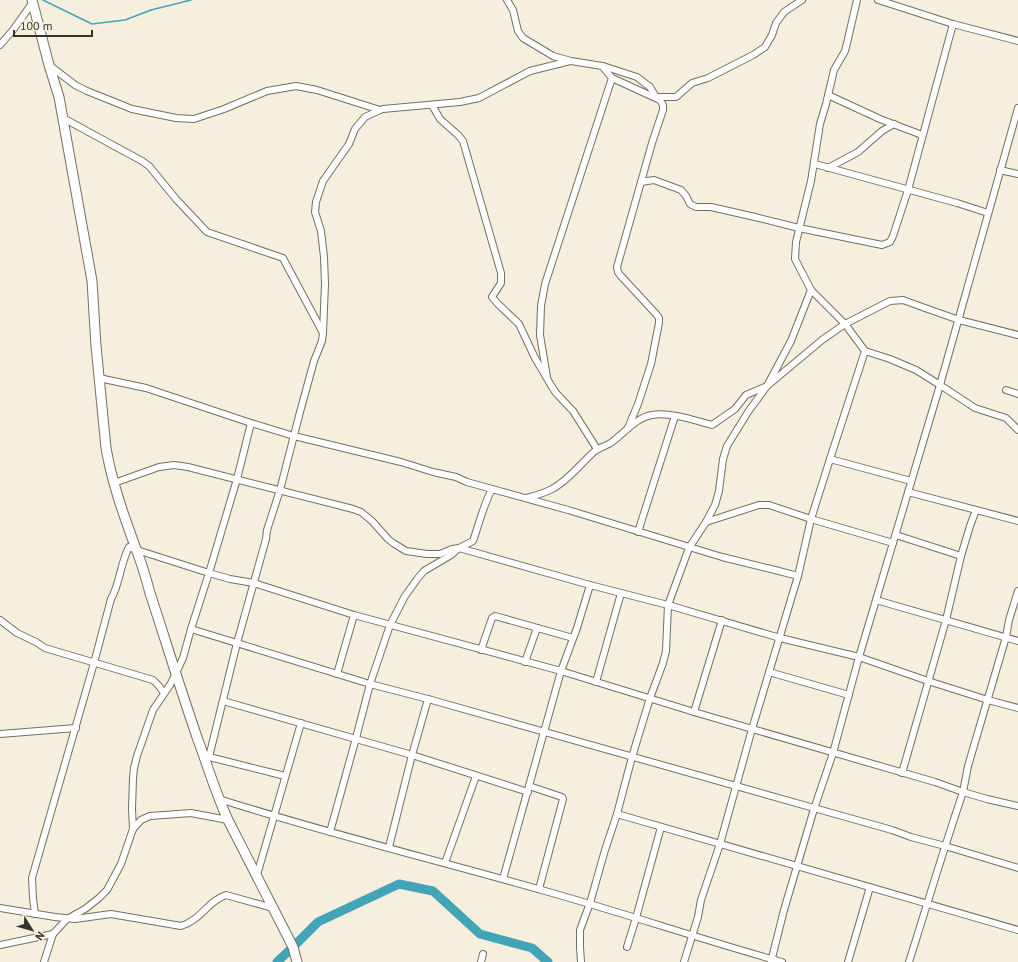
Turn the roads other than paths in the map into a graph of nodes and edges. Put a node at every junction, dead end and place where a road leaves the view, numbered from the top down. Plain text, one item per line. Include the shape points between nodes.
1 (507, 0) edge
2 (802, 0) edge
3 (857, 0) edge
4 (878, 0) edge
5 (33, 1) edge
6 (953, 24) junction
7 (1018, 41) edge
8 (0, 45) edge
9 (571, 61) junction
10 (49, 65) junction
11 (602, 66) junction
12 (612, 78) junction
13 (828, 95) junction
14 (656, 98) junction
15 (432, 105) junction
16 (1018, 108) edge
17 (380, 110) junction
18 (63, 118) junction
19 (894, 124) junction
20 (922, 135) junction
21 (815, 164) junction
22 (828, 168) junction
23 (1000, 170) junction
24 (1018, 174) edge
25 (641, 182) junction
26 (908, 190) junction
27 (988, 213) junction
28 (799, 228) junction
29 (811, 290) junction
30 (959, 320) junction
31 (845, 324) junction
32 (323, 333) junction
33 (1018, 335) edge
34 (865, 350) junction
35 (99, 378) junction
36 (547, 379) junction
37 (940, 385) junction
38 (767, 386) junction
39 (1006, 390) dead end
40 (1018, 394) edge
41 (675, 416) junction
42 (251, 423) junction
43 (627, 429) junction
44 (1018, 430) edge
45 (294, 436) junction
46 (597, 449) junction
47 (830, 459) junction
48 (237, 479) junction
49 (911, 481) junction
50 (114, 483) junction
51 (492, 489) junction
52 (280, 490) junction
53 (908, 492) junction
54 (526, 498) junction
55 (976, 510) junction
56 (811, 519) junction
57 (1018, 521) edge
58 (706, 522) junction
59 (638, 532) junction
60 (896, 535) junction
61 (893, 543) junction
62 (459, 548) junction
63 (689, 548) junction
64 (137, 550) junction
65 (962, 556) junction
66 (209, 573) junction
67 (798, 576) junction
68 (254, 583) junction
69 (590, 585) junction
70 (1018, 591) edge
71 (621, 593) junction
72 (876, 600) junction
73 (668, 605) junction
74 (354, 614) junction
75 (0, 620) edge
76 (722, 620) junction
77 (946, 620) junction
78 (390, 625) junction
79 (537, 628) junction
80 (191, 629) junction
81 (1006, 637) junction
82 (573, 638) junction
83 (780, 638) junction
84 (1018, 641) edge
85 (237, 643) junction
86 (481, 650) junction
87 (859, 657) junction
88 (525, 662) junction
89 (94, 664) junction
90 (561, 671) junction
91 (769, 672) junction
92 (176, 673) junction
93 (337, 674) junction
94 (928, 681) junction
95 (596, 682) junction
96 (370, 684) junction
97 (164, 693) junction
98 (849, 695) junction
99 (650, 698) junction
100 (428, 699) junction
101 (223, 700) junction
102 (988, 700) junction
103 (1018, 708) edge
104 (694, 712) junction
105 (301, 723) junction
106 (76, 728) junction
107 (752, 729) junction
108 (544, 732) junction
109 (0, 734) edge
110 (356, 738) junction
111 (833, 753) junction
112 (412, 755) junction
113 (206, 756) junction
114 (632, 757) junction
115 (902, 773) junction
116 (285, 776) junction
117 (476, 776) junction
118 (736, 786) junction
119 (528, 789) junction
120 (963, 792) junction
121 (219, 799) junction
122 (1018, 806) edge
123 (814, 809) junction
124 (617, 814) junction
125 (273, 816) junction
126 (228, 820) junction
127 (661, 827) junction
128 (133, 829) junction
129 (330, 832) junction
130 (720, 844) junction
131 (945, 846) junction
132 (389, 848) junction
133 (446, 863) junction
134 (797, 866) junction
135 (1018, 868) edge
136 (257, 875) junction
137 (503, 879) junction
138 (870, 887) junction
139 (539, 889) junction
140 (590, 903) junction
141 (928, 904) junction
142 (0, 908) edge
143 (273, 908) junction
144 (35, 914) junction
145 (67, 918) junction
146 (636, 918) junction
147 (1018, 930) edge
148 (53, 934) junction
149 (692, 936) junction
150 (0, 945) edge
151 (627, 947) dead end
152 (483, 954) dead end
153 (771, 960) edge
154 (44, 962) edge
155 (297, 962) edge
156 (481, 962) edge
157 (581, 962) edge
158 (684, 962) edge
159 (782, 962) edge
160 (848, 962) edge
161 (909, 962) edge

1 - 9 street via 514,10 518,31 523,38 553,56
2 - 14 street via 784,12 765,47 708,78 692,83 676,97
3 - 13 street via 847,43 834,70
4 - 6 street
5 - 8 street
5 - 10 street
6 - 7 street
6 - 20 street
9 - 11 street
9 - 15 street via 530,71 479,98
10 - 17 street via 87,91 132,109 176,118 194,119 267,91 296,86
10 - 18 street
11 - 12 street
11 - 14 street via 637,76 650,87
12 - 14 street
12 - 36 street via 540,306 540,335
13 - 19 street
13 - 21 street via 820,124
14 - 25 street via 663,105 663,110
15 - 17 street
15 - 36 street via 440,119 463,141 501,273 501,283 492,297 519,324
16 - 23 street
17 - 32 street via 365,117 355,129 349,144 323,181 316,202 315,212 321,231 324,257
18 - 32 street via 149,166 207,232 283,258
18 - 35 street via 92,281
19 - 20 street
19 - 22 street via 858,152
20 - 26 street
21 - 22 street
21 - 28 street
22 - 26 street
23 - 24 street
23 - 27 street
25 - 28 street via 654,180 681,190 690,204 696,207 711,207
25 - 43 street via 617,267 620,275 658,315 659,323 651,364
26 - 27 street via 957,202
26 - 28 street via 893,236 890,242 882,245
27 - 30 street
28 - 29 street via 795,259
29 - 31 street
29 - 38 street via 791,341
30 - 31 street via 903,300 890,301
30 - 33 street
30 - 37 street
31 - 34 street
31 - 38 street via 811,348
32 - 45 street
34 - 37 street via 916,370
34 - 47 street
35 - 42 street via 146,388
35 - 50 street via 106,448
36 - 46 street via 573,411
37 - 44 street via 975,408 1006,418
37 - 49 street
38 - 41 street via 746,394 735,409 712,425
38 - 58 street via 727,446 719,491
39 - 40 street
41 - 43 street via 650,415
41 - 59 street
42 - 45 street
42 - 48 street
43 - 46 street via 610,443
45 - 51 street via 401,462
45 - 52 street
46 - 54 street via 553,488
47 - 49 street
47 - 56 street
48 - 50 street via 174,465 159,467
48 - 52 street
48 - 66 street
49 - 53 street
50 - 64 street
51 - 54 street
51 - 62 street via 473,541
52 - 62 street via 361,512 388,540 406,551 440,554
52 - 68 street
53 - 55 street
53 - 60 street
54 - 59 street
55 - 57 street
55 - 65 street
56 - 58 street via 769,505 759,505
56 - 61 street
56 - 67 street
58 - 63 street
59 - 63 street
60 - 61 street
60 - 65 street
61 - 72 street
62 - 69 street
62 - 78 street via 424,571 404,596
63 - 67 street
63 - 73 street
64 - 66 street
64 - 89 street via 129,547 124,556
64 - 92 street
65 - 77 street
66 - 68 street
66 - 80 street
67 - 83 street
68 - 74 street
68 - 85 street
69 - 71 street
69 - 82 street
70 - 81 street
71 - 73 street
71 - 95 street
72 - 77 street
72 - 87 street
73 - 76 street
73 - 99 street via 666,651
74 - 78 street
74 - 93 street
75 - 89 street via 17,633 45,648
76 - 83 street
76 - 104 street
77 - 81 street
77 - 94 street
78 - 86 street
78 - 96 street
79 - 82 street
79 - 86 street via 495,616 492,618
79 - 88 street
80 - 85 street
80 - 92 street
81 - 84 street
81 - 102 street
82 - 90 street
83 - 87 street
83 - 91 street
85 - 93 street
85 - 101 street
86 - 88 street
87 - 94 street
87 - 98 street
88 - 90 street
89 - 97 street via 153,680
89 - 106 street
90 - 95 street
90 - 108 street
91 - 98 street
91 - 107 street
92 - 97 street
92 - 113 street
93 - 96 street
94 - 102 street
94 - 115 street
95 - 99 street
96 - 100 street
96 - 110 street
97 - 128 street via 152,710 134,768
98 - 111 street
99 - 104 street
99 - 114 street
100 - 108 street
100 - 112 street
101 - 105 street
101 - 113 street
102 - 103 street
102 - 120 street
104 - 107 street
105 - 110 street
105 - 116 street
106 - 109 street
106 - 144 street via 32,878
107 - 111 street
107 - 118 street
108 - 114 street
108 - 119 street
110 - 112 street
110 - 129 street
111 - 115 street
111 - 123 street
112 - 117 street
112 - 132 street
113 - 116 street
113 - 121 street
114 - 118 street
114 - 124 street
115 - 120 street
116 - 125 street
117 - 119 street
117 - 133 street
118 - 123 street
118 - 130 street
119 - 137 street
119 - 139 street via 563,799
120 - 122 street
120 - 131 street
121 - 125 street
121 - 126 street
123 - 131 street
123 - 134 street
124 - 127 street
124 - 140 street
125 - 129 street
125 - 136 street
126 - 128 street via 191,813 150,816 141,820
126 - 136 street
127 - 130 street
127 - 146 street
128 - 145 street via 121,864 107,890 85,909
129 - 132 street
130 - 134 street
130 - 149 street
131 - 135 street
131 - 141 street
132 - 133 street
133 - 137 street
134 - 138 street
134 - 153 street
136 - 143 street
137 - 139 street
138 - 141 street
138 - 160 street
139 - 140 street
140 - 146 street
140 - 157 street via 580,930
141 - 147 street
141 - 161 street
142 - 144 street
143 - 145 street via 226,895 190,923 180,926 111,914 75,920
143 - 155 street via 293,948
144 - 145 street
145 - 148 street
146 - 149 street
146 - 151 street
148 - 150 street
148 - 154 street
149 - 153 street
149 - 158 street
152 - 156 street
153 - 159 street

